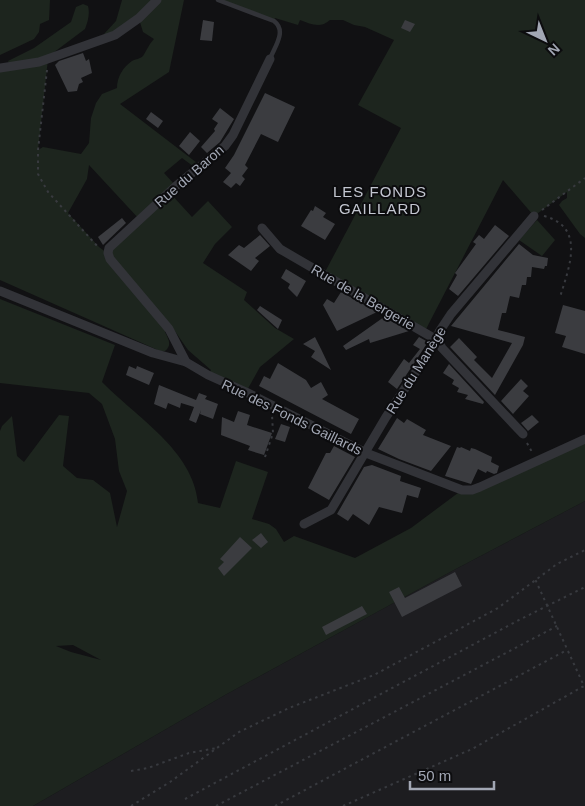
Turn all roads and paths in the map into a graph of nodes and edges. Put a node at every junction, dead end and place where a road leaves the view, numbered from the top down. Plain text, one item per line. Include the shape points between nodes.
1 (157, 0) edge
2 (218, 0) edge
3 (270, 58) joint
4 (48, 59) junction
5 (0, 68) edge
6 (585, 178) edge
7 (534, 216) junction
8 (262, 228) dead end
9 (108, 253) junction
10 (0, 291) edge
11 (560, 297) dead end
12 (437, 340) junction
13 (186, 362) junction
14 (274, 408) junction
15 (523, 434) joint
16 (585, 439) edge
17 (366, 453) junction
18 (265, 457) dead end
19 (536, 461) junction
20 (304, 524) dead end
21 (585, 550) edge
22 (535, 579) junction
23 (585, 587) edge
24 (548, 607) junction
25 (557, 626) junction
26 (567, 650) junction
27 (220, 747) junction
28 (131, 771) dead end
29 (185, 799) dead end
30 (131, 806) edge
31 (216, 806) edge
32 (275, 806) edge
33 (343, 806) edge

1 - 4 street via 139,18 114,35
2 - 3 lane, Rue du Baron via 274,21 279,26 281,33
3 - 9 street, Rue du Baron via 225,146 170,192 109,248
4 - 5 street
4 - 9 path via 38,174 48,192 99,248
6 - 7 path
7 - 11 path via 546,216 557,221 573,236 575,253
7 - 12 street, Rue du Manège via 451,314
8 - 12 street, Rue de la Bergerie via 280,249
9 - 13 street via 169,329
10 - 13 street, Rue des Fonds Gaillards via 153,353
12 - 15 street, Rue de la Bergerie
12 - 17 street, Rue du Manège
13 - 14 street, Rue des Fonds Gaillards
14 - 17 street, Rue des Fonds Gaillards
14 - 18 path via 271,418 273,432
15 - 19 path
16 - 19 street, Rue des Fonds Gaillards
17 - 19 street, Rue des Fonds Gaillards via 462,490 480,487
17 - 20 street, Rue du Manège via 331,510
21 - 22 path
22 - 24 path
22 - 27 path via 498,608 374,675 289,708 239,732
23 - 24 path
24 - 25 path
24 - 29 path
25 - 26 path
25 - 31 path
26 - 32 path
26 - 33 path via 584,686 472,748
27 - 28 path
27 - 30 path

